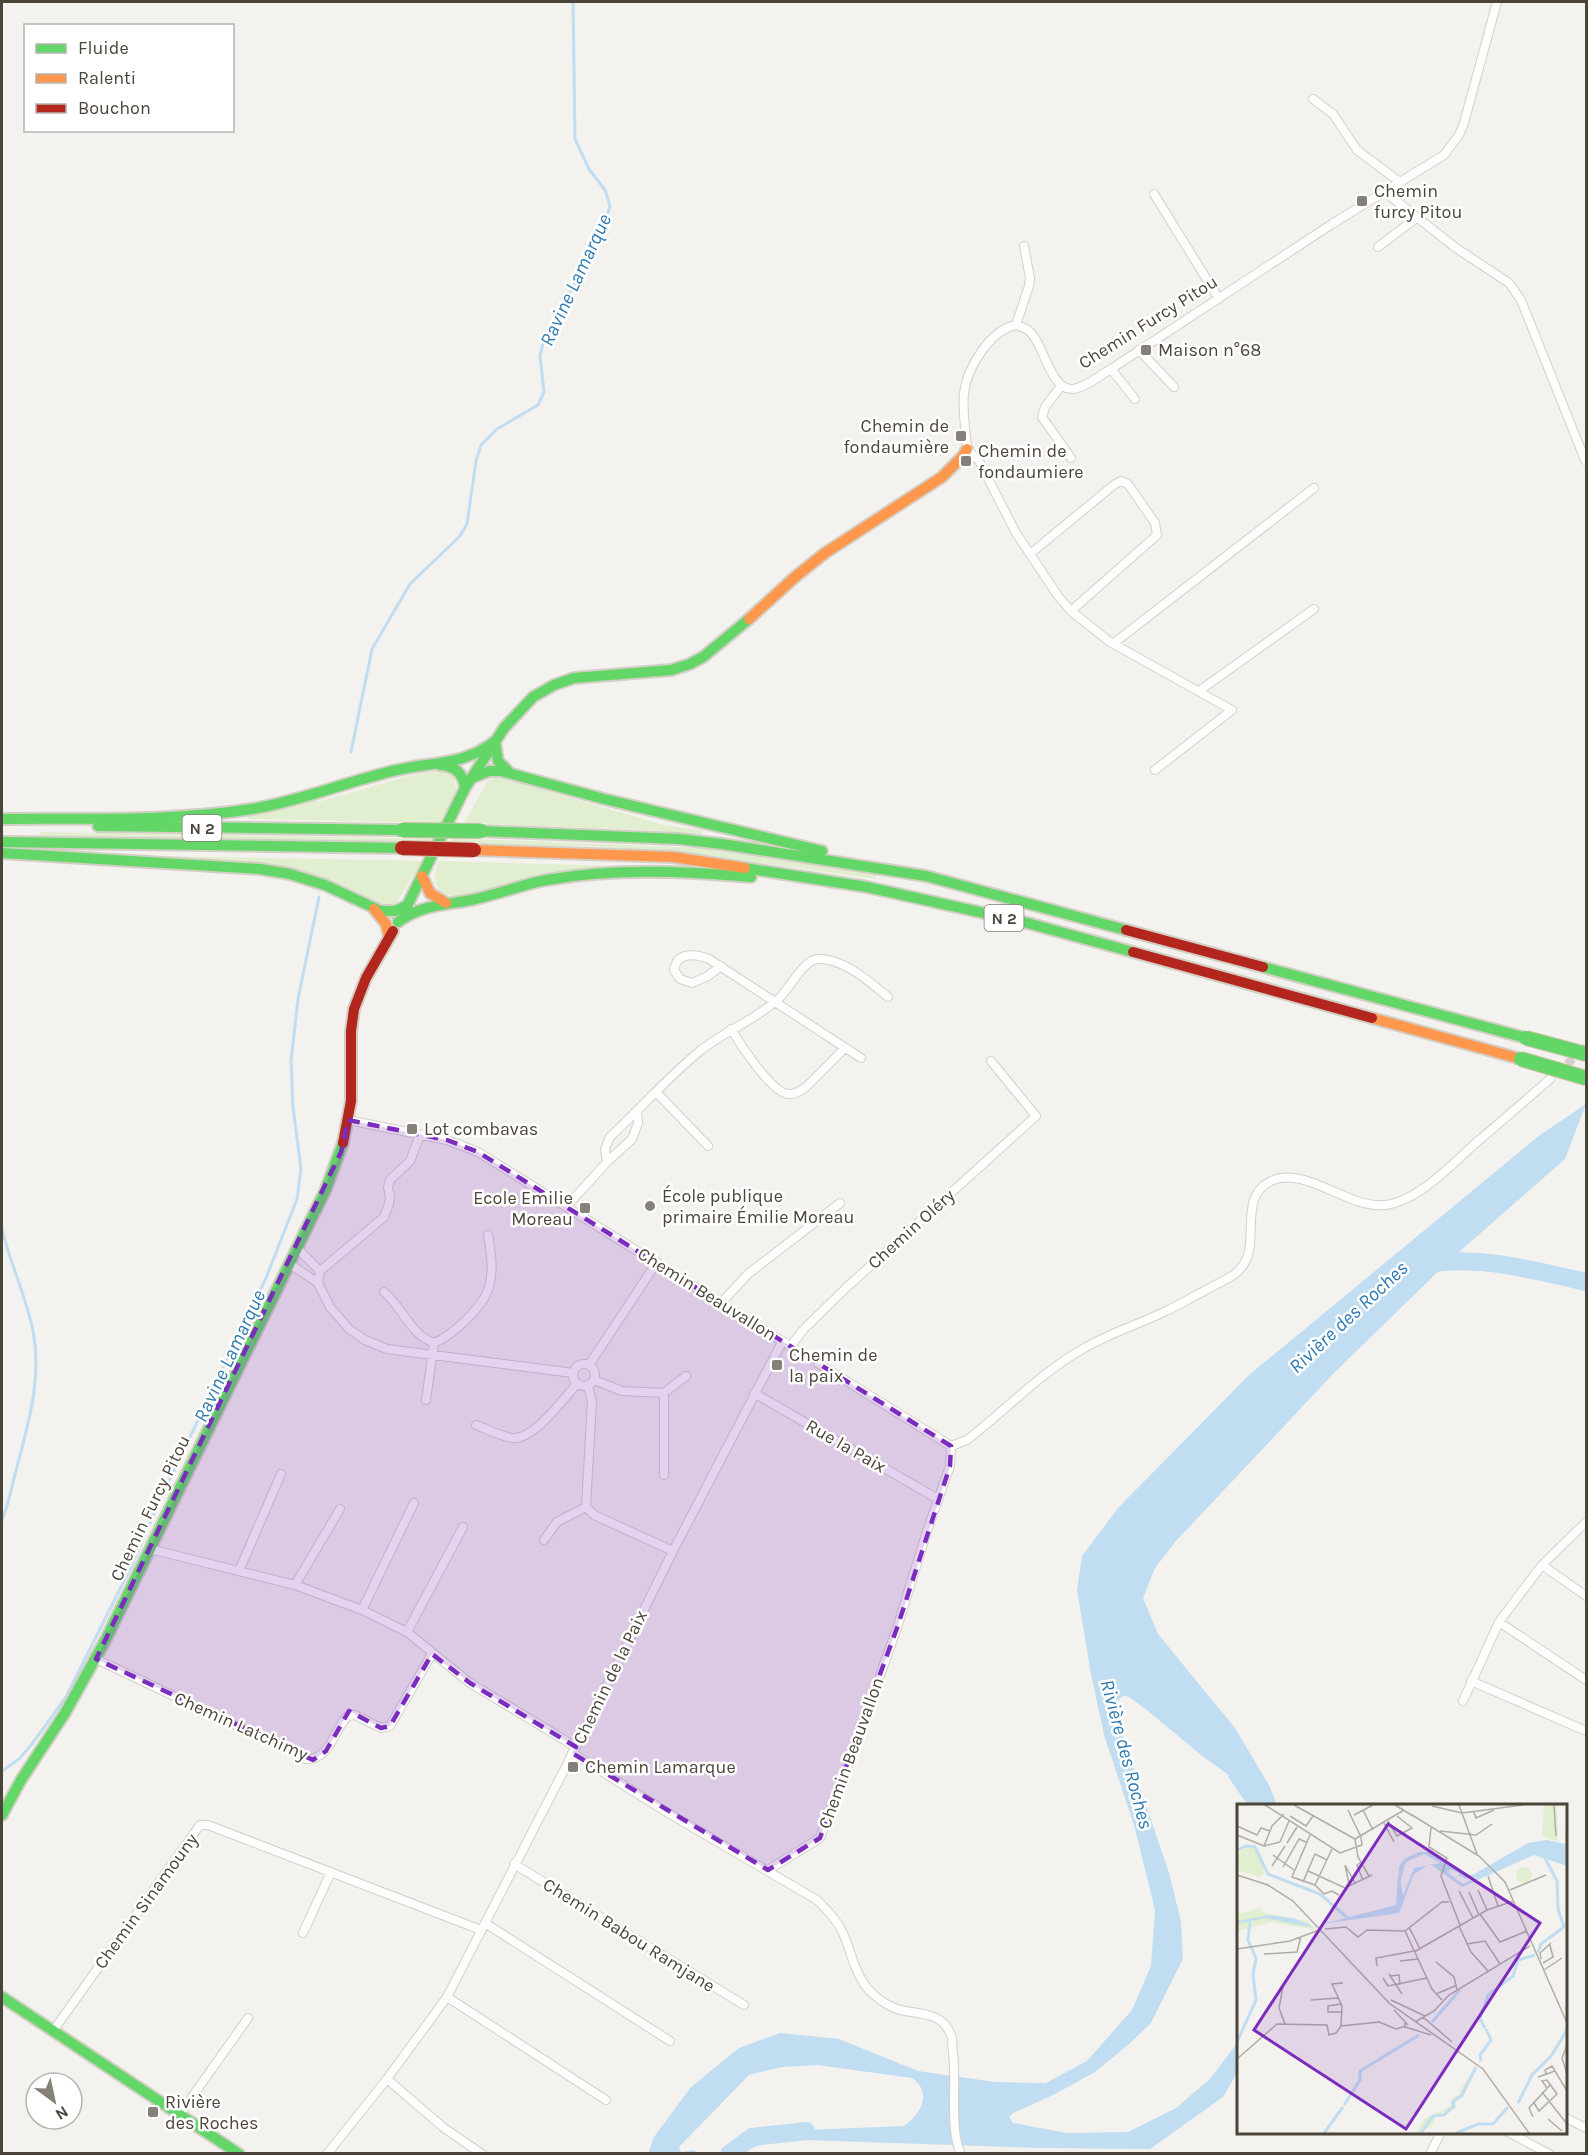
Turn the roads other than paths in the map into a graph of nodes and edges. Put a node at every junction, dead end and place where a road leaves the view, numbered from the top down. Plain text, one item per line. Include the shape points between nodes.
1 (1497, 2) edge
2 (1313, 99) dead end
3 (1401, 183) junction
4 (1385, 192) junction
5 (1154, 194) dead end
6 (1416, 218) junction
7 (1024, 246) dead end
8 (1378, 247) dead end
9 (1219, 299) junction
10 (1016, 325) junction
11 (1139, 350) junction
12 (1111, 369) junction
13 (1061, 386) junction
14 (1174, 387) dead end
15 (1135, 399) dead end
16 (967, 449) junction
17 (1071, 458) dead end
18 (1585, 460) edge
19 (1314, 488) dead end
20 (1030, 554) junction
21 (1314, 609) dead end
22 (1071, 611) junction
23 (1114, 643) junction
24 (1199, 691) junction
25 (495, 741) junction
26 (426, 764) junction
27 (1155, 770) dead end
28 (512, 774) junction
29 (469, 783) junction
30 (2, 820) edge
31 (2, 842) edge
32 (2, 852) edge
33 (422, 876) junction
34 (926, 876) junction
35 (867, 887) junction
36 (446, 903) junction
37 (408, 904) junction
38 (374, 909) junction
39 (398, 922) junction
40 (389, 937) junction
41 (721, 966) junction
42 (888, 997) dead end
43 (776, 1002) junction
44 (731, 1029) junction
45 (845, 1048) junction
46 (1587, 1054) edge
47 (861, 1058) dead end
48 (991, 1061) dead end
49 (1587, 1078) edge
50 (1550, 1079) tunnel mouth
51 (656, 1092) junction
52 (637, 1112) junction
53 (348, 1120) junction
54 (420, 1135) junction
55 (708, 1146) dead end
56 (607, 1162) junction
57 (840, 1203) dead end
58 (566, 1207) junction
59 (488, 1235) dead end
60 (297, 1248) junction
61 (657, 1262) junction
62 (290, 1264) junction
63 (320, 1271) junction
64 (318, 1283) junction
65 (384, 1292) dead end
66 (721, 1303) junction
67 (782, 1342) junction
68 (434, 1343) junction
69 (790, 1347) junction
70 (432, 1355) junction
71 (589, 1365) junction
72 (573, 1373) junction
73 (686, 1376) dead end
74 (591, 1383) junction
75 (577, 1384) junction
76 (664, 1393) junction
77 (754, 1393) junction
78 (426, 1400) dead end
79 (476, 1425) dead end
80 (951, 1446) junction
81 (281, 1474) dead end
82 (664, 1475) dead end
83 (938, 1499) junction
84 (414, 1503) dead end
85 (586, 1507) junction
86 (340, 1509) dead end
87 (1586, 1523) edge
88 (464, 1527) dead end
89 (544, 1540) dead end
90 (150, 1549) junction
91 (673, 1551) junction
92 (1542, 1565) junction
93 (239, 1571) junction
94 (296, 1585) junction
95 (1587, 1596) edge
96 (362, 1610) junction
97 (1499, 1622) junction
98 (407, 1632) junction
99 (432, 1654) junction
100 (96, 1659) junction
101 (1587, 1680) edge
102 (1471, 1681) junction
103 (1463, 1701) dead end
104 (1587, 1731) edge
105 (574, 1750) junction
106 (2, 1815) edge
107 (514, 1864) junction
108 (768, 1870) junction
109 (331, 1872) junction
110 (483, 1926) junction
111 (303, 1933) dead end
112 (2, 1996) edge
113 (447, 1997) junction
114 (744, 2005) dead end
115 (248, 2018) dead end
116 (53, 2031) junction
117 (670, 2041) dead end
118 (387, 2079) junction
119 (606, 2100) dead end
120 (180, 2114) junction
121 (1567, 2118) edge
122 (1587, 2128) edge
123 (1440, 2134) edge
124 (1510, 2134) edge
125 (239, 2154) edge
126 (327, 2154) edge
127 (482, 2154) edge
128 (961, 2154) edge
129 (1430, 2154) edge
130 (1549, 2154) edge

1 - 3 street, Chemin Furcy Pitou via 1459,135 1444,155
2 - 3 street via 1333,114 1357,150
3 - 4 street, Chemin Furcy Pitou
4 - 6 street
4 - 9 street, Chemin Furcy Pitou
5 - 9 street
6 - 8 street
6 - 18 street via 1509,283 1521,300
7 - 10 street via 1030,278
9 - 11 street, Chemin Furcy Pitou
10 - 13 street via 1030,331
10 - 16 street via 990,339 970,374 963,409
11 - 12 street, Chemin Furcy Pitou
11 - 14 street
12 - 13 street, Chemin Furcy Pitou via 1077,388
12 - 15 street
13 - 17 street via 1042,417
16 - 20 street via 979,461
16 - 25 main road via 942,477 825,553 703,657 671,670 564,681 524,705
19 - 23 street
20 - 22 street
20 - 22 street via 1115,484 1128,484 1155,523 1157,535
21 - 24 street
22 - 23 street
23 - 24 street
24 - 27 street via 1232,710
25 - 26 main road via 473,758
25 - 28 main road via 501,767
25 - 29 main road, Chemin Furcy Pitou
26 - 29 main road via 453,767
26 - 30 main road via 281,803 195,816
28 - 29 main road via 489,771
28 - 34 main road
29 - 33 main road, Chemin Furcy Pitou
30 - 34 main road, N 2, bridge via 95,826 481,831 679,839
31 - 35 main road, N 2, bridge via 625,854 673,857
32 - 38 main road via 260,869 325,885
33 - 36 main road via 430,893
33 - 37 main road, Chemin Furcy Pitou
34 - 46 main road, N 2, bridge
35 - 36 main road via 644,870 553,879
35 - 49 main road, N 2, bridge via 1020,921
36 - 39 main road via 415,910
37 - 38 main road via 395,911
37 - 39 main road, Chemin Furcy Pitou
38 - 40 main road via 383,918
39 - 40 main road, Chemin Furcy Pitou
40 - 53 main road, Chemin Furcy Pitou via 354,1008
41 - 41 street via 694,955 680,958 674,970 680,979 692,983
41 - 43 street
42 - 43 street via 854,969 816,959 803,968
43 - 44 street
43 - 45 street
44 - 45 street via 753,1063 786,1094 806,1087
44 - 51 street
45 - 47 street
48 - 69 street, Chemin Oléry via 1036,1116 848,1287
50 - 80 street via 1431,1182 1401,1201 1369,1204 1304,1180 1270,1182 1252,1202 1251,1248 1247,1261 1236,1273 1164,1312 1081,1349 967,1440
51 - 52 street
51 - 55 street
52 - 56 street via 638,1123 632,1138
52 - 56 street via 606,1143
53 - 54 street, Chemin Beauvallon
53 - 60 main road, Chemin Furcy Pitou via 341,1152
54 - 58 street, Chemin Beauvallon via 478,1152
54 - 63 street via 410,1161 390,1179 384,1217
56 - 58 street
57 - 66 street via 748,1274
58 - 61 street, Chemin Beauvallon
59 - 68 street via 492,1263 489,1290 467,1320 446,1339
60 - 62 main road, Chemin Furcy Pitou
60 - 63 street
61 - 66 street, Chemin Beauvallon
61 - 71 street
62 - 64 street
62 - 90 main road, Chemin Furcy Pitou
63 - 64 street
64 - 70 street via 339,1318 365,1340 387,1349
65 - 68 street via 422,1338
66 - 67 street, Chemin Beauvallon
67 - 69 street, Chemin Beauvallon
67 - 77 street, Chemin de la Paix
68 - 70 street
69 - 80 street, Chemin Beauvallon
70 - 72 street
70 - 78 street
71 - 72 street via 582,1364
71 - 74 street via 595,1374
72 - 75 street
73 - 76 street
74 - 75 street
74 - 76 street via 622,1391
74 - 85 street
75 - 79 street via 535,1430 524,1436 512,1438
76 - 82 street
77 - 83 street, Rue la Paix
77 - 91 street, Chemin de la Paix
80 - 83 street, Chemin Beauvallon via 950,1466
81 - 93 street
83 - 108 street, Chemin Beauvallon via 897,1628 820,1838
84 - 96 street
85 - 89 street via 557,1522
85 - 91 street via 594,1515
86 - 94 street
87 - 92 street
88 - 98 street
90 - 93 street
90 - 100 main road, Chemin Furcy Pitou
91 - 105 street, Chemin de la Paix
92 - 95 street
92 - 97 street
93 - 94 street
94 - 96 street
96 - 98 street
97 - 101 street
97 - 102 street
98 - 99 street
99 - 100 street, Chemin Latchimy via 390,1726 381,1728 355,1714 348,1716 326,1751 313,1760
99 - 105 street
100 - 106 main road, Chemin Furcy Pitou
102 - 103 street
102 - 104 street
105 - 107 street, Chemin de la Paix
105 - 108 street via 670,1814
107 - 110 street, Chemin de la Paix
107 - 114 street, Chemin Babou Ramjane
108 - 128 street via 818,1900 831,1913 862,1983 874,1995 903,2011 926,2013 945,2025 951,2036 956,2142
109 - 110 street, Chemin Sinamouny
109 - 111 street
109 - 116 street, Chemin Sinamouny via 200,1825
110 - 113 street, Chemin de la Paix
110 - 117 street, Chemin Sinamouny
112 - 116 main road
113 - 118 street, Chemin de la Paix
113 - 119 street
115 - 120 street
116 - 120 main road
118 - 126 street, Chemin de la Paix
118 - 127 street via 444,2128
120 - 125 main road
121 - 122 street
123 - 129 street
124 - 130 street

